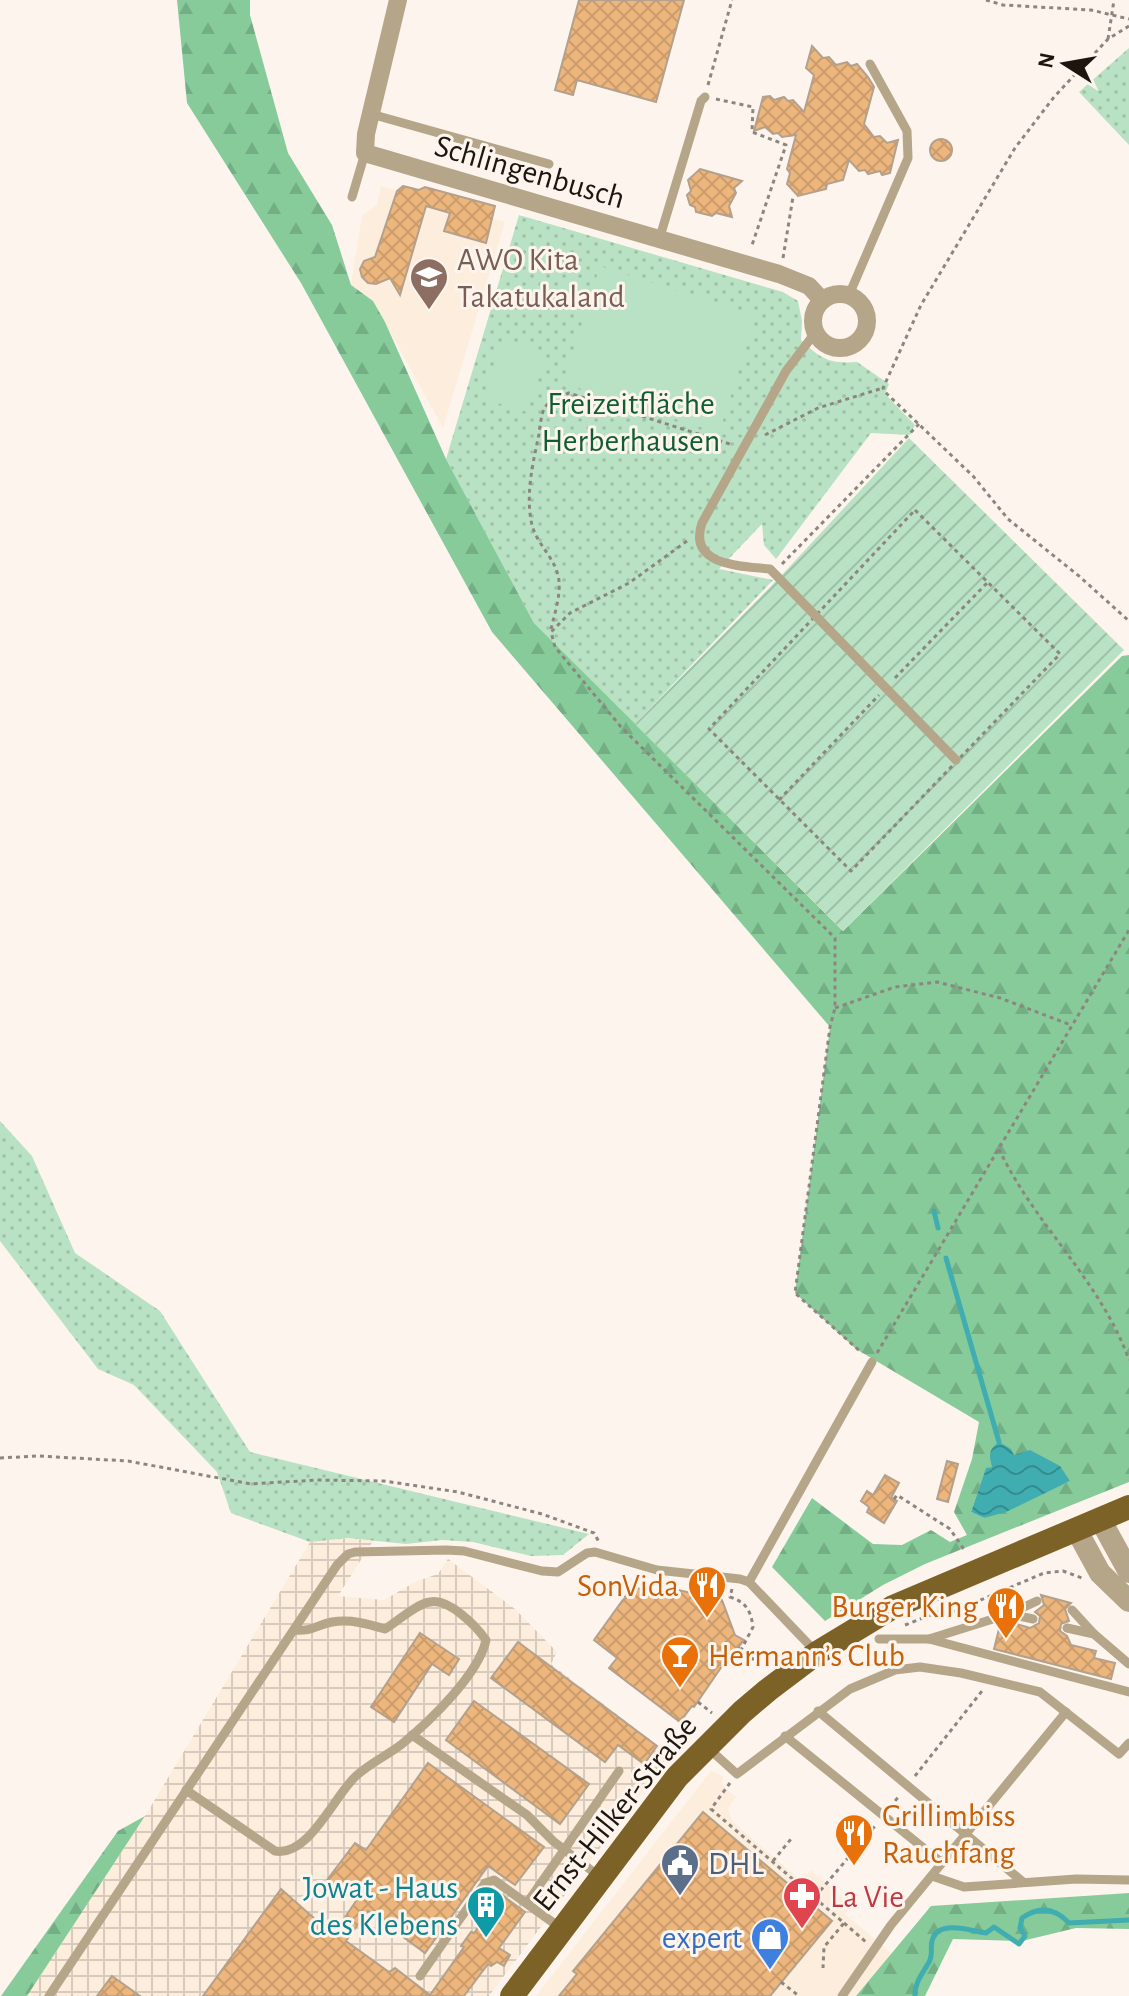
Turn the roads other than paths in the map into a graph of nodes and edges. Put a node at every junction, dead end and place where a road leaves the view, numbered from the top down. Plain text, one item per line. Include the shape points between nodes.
1 (398, 0) edge
2 (870, 64) dead end
3 (705, 97) road end
4 (371, 114) junction
5 (365, 153) junction
6 (549, 164) dead end
7 (352, 197) dead end
8 (659, 240) junction
9 (849, 295) junction
10 (822, 300) junction
11 (815, 333) junction
12 (956, 760) dead end
13 (872, 1362) road end
14 (1129, 1507) edge
15 (1100, 1519) junction
16 (1076, 1529) junction
17 (1129, 1572) edge
18 (749, 1582) junction
19 (1037, 1601) dead end
20 (1129, 1601) edge
21 (1072, 1610) dead end
22 (1009, 1614) junction
23 (1033, 1619) dead end
24 (1067, 1628) dead end
25 (294, 1630) junction
26 (1094, 1634) junction
27 (879, 1639) dead end
28 (929, 1639) junction
29 (817, 1653) junction
30 (1129, 1664) edge
31 (1129, 1692) edge
32 (818, 1711) junction
33 (1066, 1712) junction
34 (412, 1735) junction
35 (785, 1736) junction
36 (1129, 1743) edge
37 (706, 1746) junction
38 (619, 1771) dead end
39 (186, 1790) junction
40 (967, 1833) junction
41 (564, 1850) junction
42 (942, 1863) junction
43 (932, 1876) junction
44 (600, 1877) junction
45 (1129, 1880) edge
46 (1023, 1882) junction
47 (527, 1903) junction
48 (562, 1929) junction
49 (420, 1976) dead end
50 (49, 1996) edge
51 (512, 1996) edge
52 (842, 1996) edge

1 - 4 street
2 - 9 lane via 907,131 908,158
3 - 8 lane
4 - 5 street
4 - 6 lane
5 - 7 lane
5 - 8 street, Schlingenbusch
8 - 10 street, Schlingenbusch via 779,274 809,286
9 - 10 street
9 - 11 street via 867,314 861,339 836,348
10 - 11 street via 814,312
11 - 12 lane via 786,371 699,532 714,560 770,569
13 - 18 lane
14 - 15 main road, Ernst-Hilker-Straße
15 - 16 main road, Ernst-Hilker-Straße
15 - 17 street
16 - 20 street via 1100,1573
16 - 29 main road, Ernst-Hilker-Straße via 893,1607
18 - 25 lane via 657,1570 587,1553 558,1572 464,1551 355,1552 337,1565
18 - 29 lane
19 - 22 lane
21 - 26 lane
22 - 23 lane
22 - 28 lane
24 - 26 lane
25 - 34 lane via 307,1632 330,1622 351,1621 385,1629 428,1602 440,1602 474,1622 486,1640 484,1652 454,1693
25 - 39 lane
26 - 30 lane
27 - 28 lane
28 - 31 lane
29 - 37 main road, Ernst-Hilker-Straße
32 - 33 lane via 872,1679 920,1667 1040,1692
32 - 35 lane
32 - 40 lane
33 - 36 lane via 1119,1754
33 - 40 lane
34 - 39 lane via 356,1776 304,1842 285,1853
34 - 41 lane via 527,1815
35 - 37 lane via 737,1774
35 - 42 lane
37 - 44 main road, Ernst-Hilker-Straße
38 - 41 lane
39 - 50 lane
40 - 42 lane
40 - 46 lane
41 - 44 lane
41 - 47 lane
42 - 43 lane
43 - 46 lane via 964,1887
43 - 52 lane
44 - 48 main road, Ernst-Hilker-Straße
45 - 46 lane
47 - 48 lane
47 - 49 lane via 494,1880 485,1883
48 - 51 main road, Ernst-Hilker-Straße

